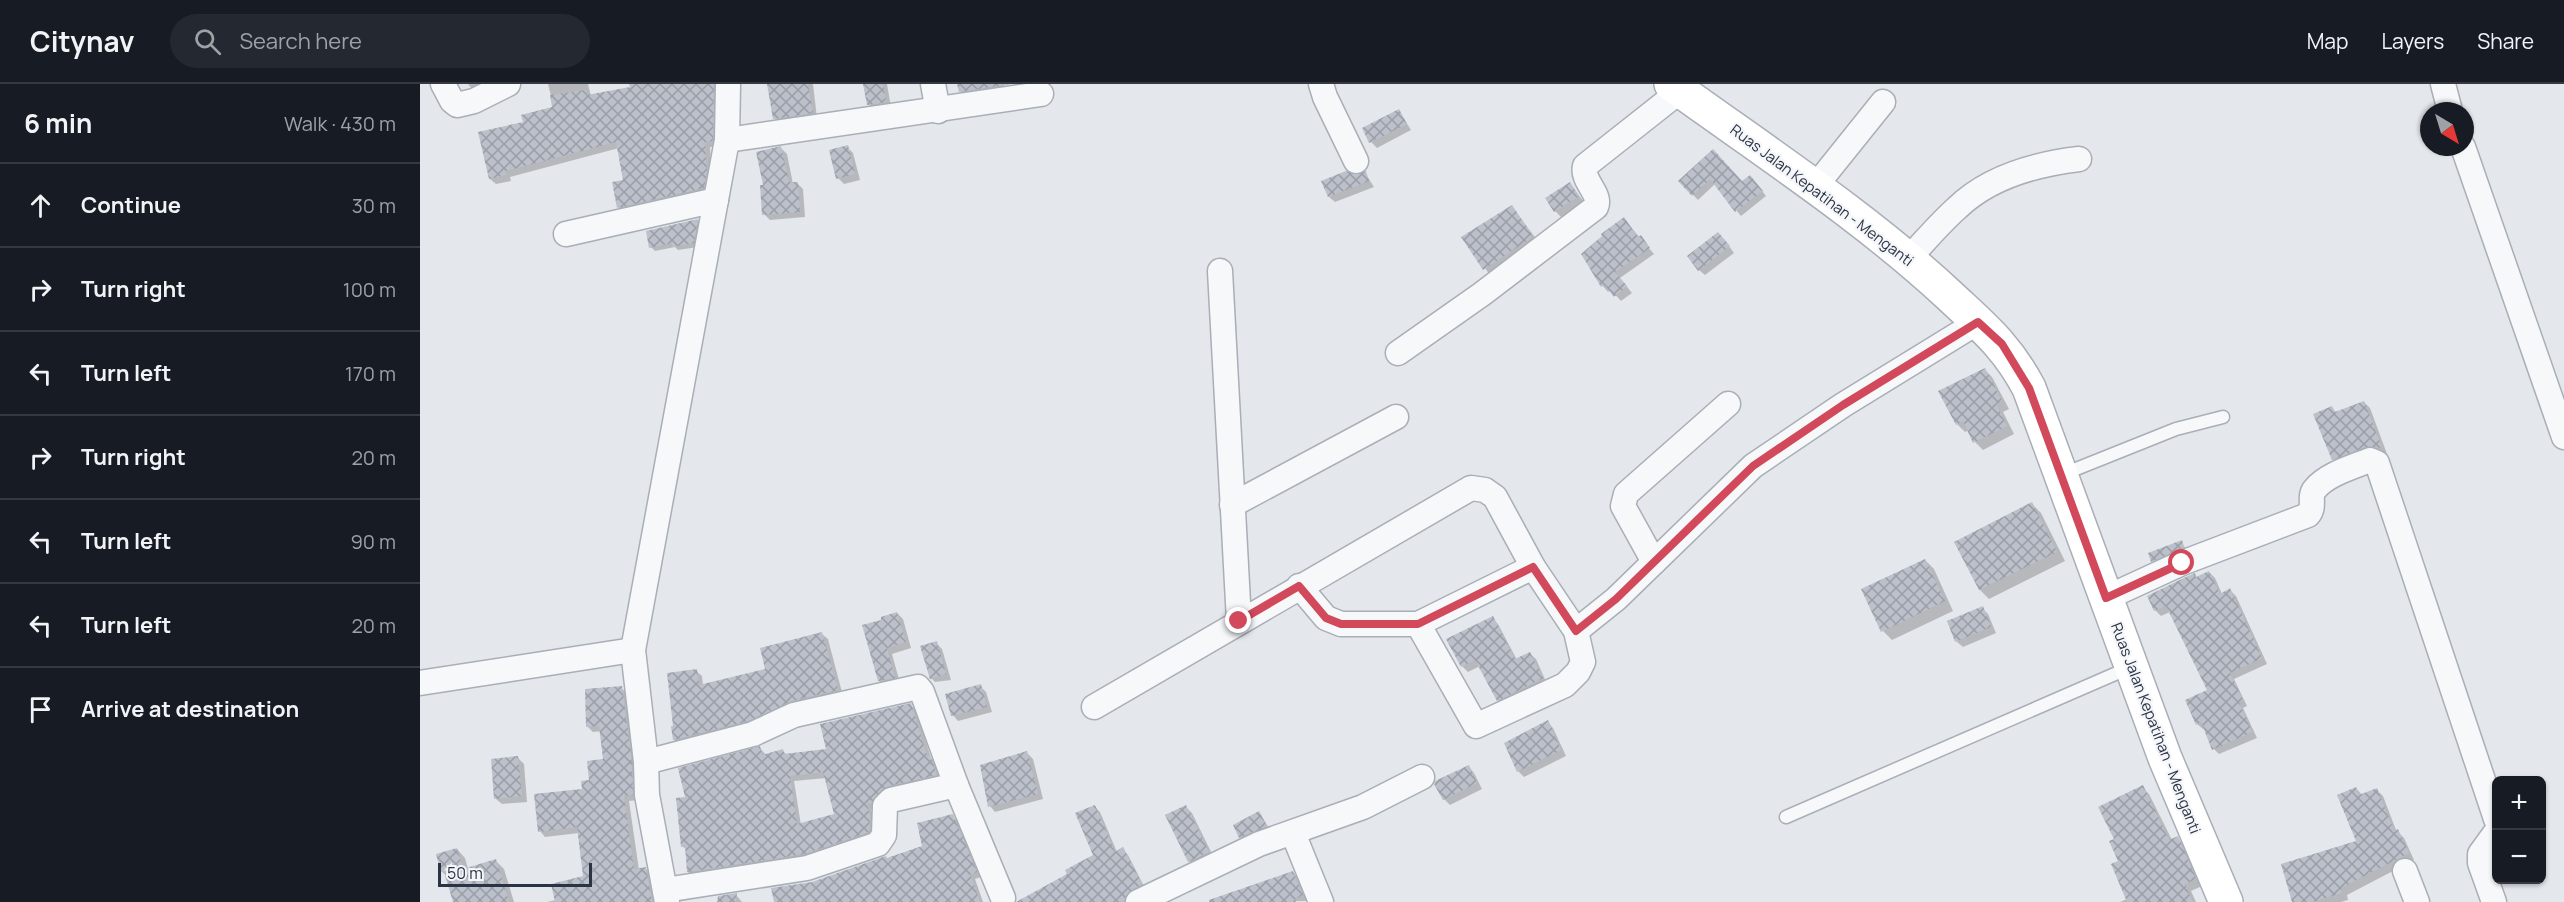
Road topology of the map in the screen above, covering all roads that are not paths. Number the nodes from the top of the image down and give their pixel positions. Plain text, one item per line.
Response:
1 (443, 84) edge
2 (508, 84) edge
3 (728, 84) edge
4 (933, 84) edge
5 (1322, 84) edge
6 (2442, 84) edge
7 (1676, 88) edge
8 (1041, 94) dead end
9 (1883, 102) dead end
10 (2447, 102) edge
11 (938, 111) junction
12 (727, 140) junction
13 (2466, 156) edge
14 (2079, 159) dead end
15 (1356, 162) dead end
16 (1814, 188) junction
17 (716, 200) junction
18 (566, 234) dead end
19 (1909, 258) junction
20 (1220, 271) dead end
21 (1978, 322) junction
22 (1398, 353) dead end
23 (1728, 404) dead end
24 (1396, 417) dead end
25 (2223, 417) dead end
26 (2564, 437) edge
27 (2061, 476) junction
28 (1232, 505) junction
29 (1654, 562) junction
30 (1533, 567) junction
31 (1299, 586) junction
32 (2106, 598) junction
33 (1239, 621) junction
34 (1418, 624) junction
35 (1576, 631) junction
36 (633, 650) junction
37 (2131, 667) junction
38 (420, 683) edge
39 (1094, 707) dead end
40 (646, 762) junction
41 (1422, 777) dead end
42 (956, 785) junction
43 (2492, 807) edge
44 (1786, 817) dead end
45 (1293, 832) junction
46 (2492, 838) edge
47 (2405, 871) dead end
48 (666, 896) edge
49 (1003, 898) dead end
50 (1138, 902) edge
51 (1321, 902) edge
52 (2226, 902) edge
53 (2417, 902) edge
54 (2494, 902) edge

1 - 2 street
3 - 12 street
4 - 11 street
5 - 15 street
6 - 10 street
7 - 16 main road, Ruas Jalan Kepatihan - Menganti
7 - 22 street
8 - 11 street
9 - 16 street
11 - 12 street
12 - 17 street
13 - 26 street
14 - 19 street
16 - 19 main road, Ruas Jalan Kepatihan - Menganti
17 - 18 street
17 - 36 street
19 - 21 main road, Ruas Jalan Kepatihan - Menganti
20 - 28 street
21 - 27 main road, Ruas Jalan Kepatihan - Menganti
21 - 29 street
23 - 29 street
24 - 28 street
25 - 27 lane
27 - 32 main road, Ruas Jalan Kepatihan - Menganti
28 - 33 street
29 - 35 street
30 - 31 street
30 - 34 street
30 - 35 street
31 - 33 street
31 - 34 street
32 - 37 main road, Ruas Jalan Kepatihan - Menganti
32 - 43 street
33 - 39 street
34 - 35 street
36 - 38 street
36 - 40 street
37 - 44 lane
37 - 52 main road, Ruas Jalan Kepatihan - Menganti
40 - 42 street
40 - 48 street
41 - 45 street
42 - 48 street
42 - 49 street
45 - 50 street
45 - 51 street
46 - 54 street
47 - 53 street

